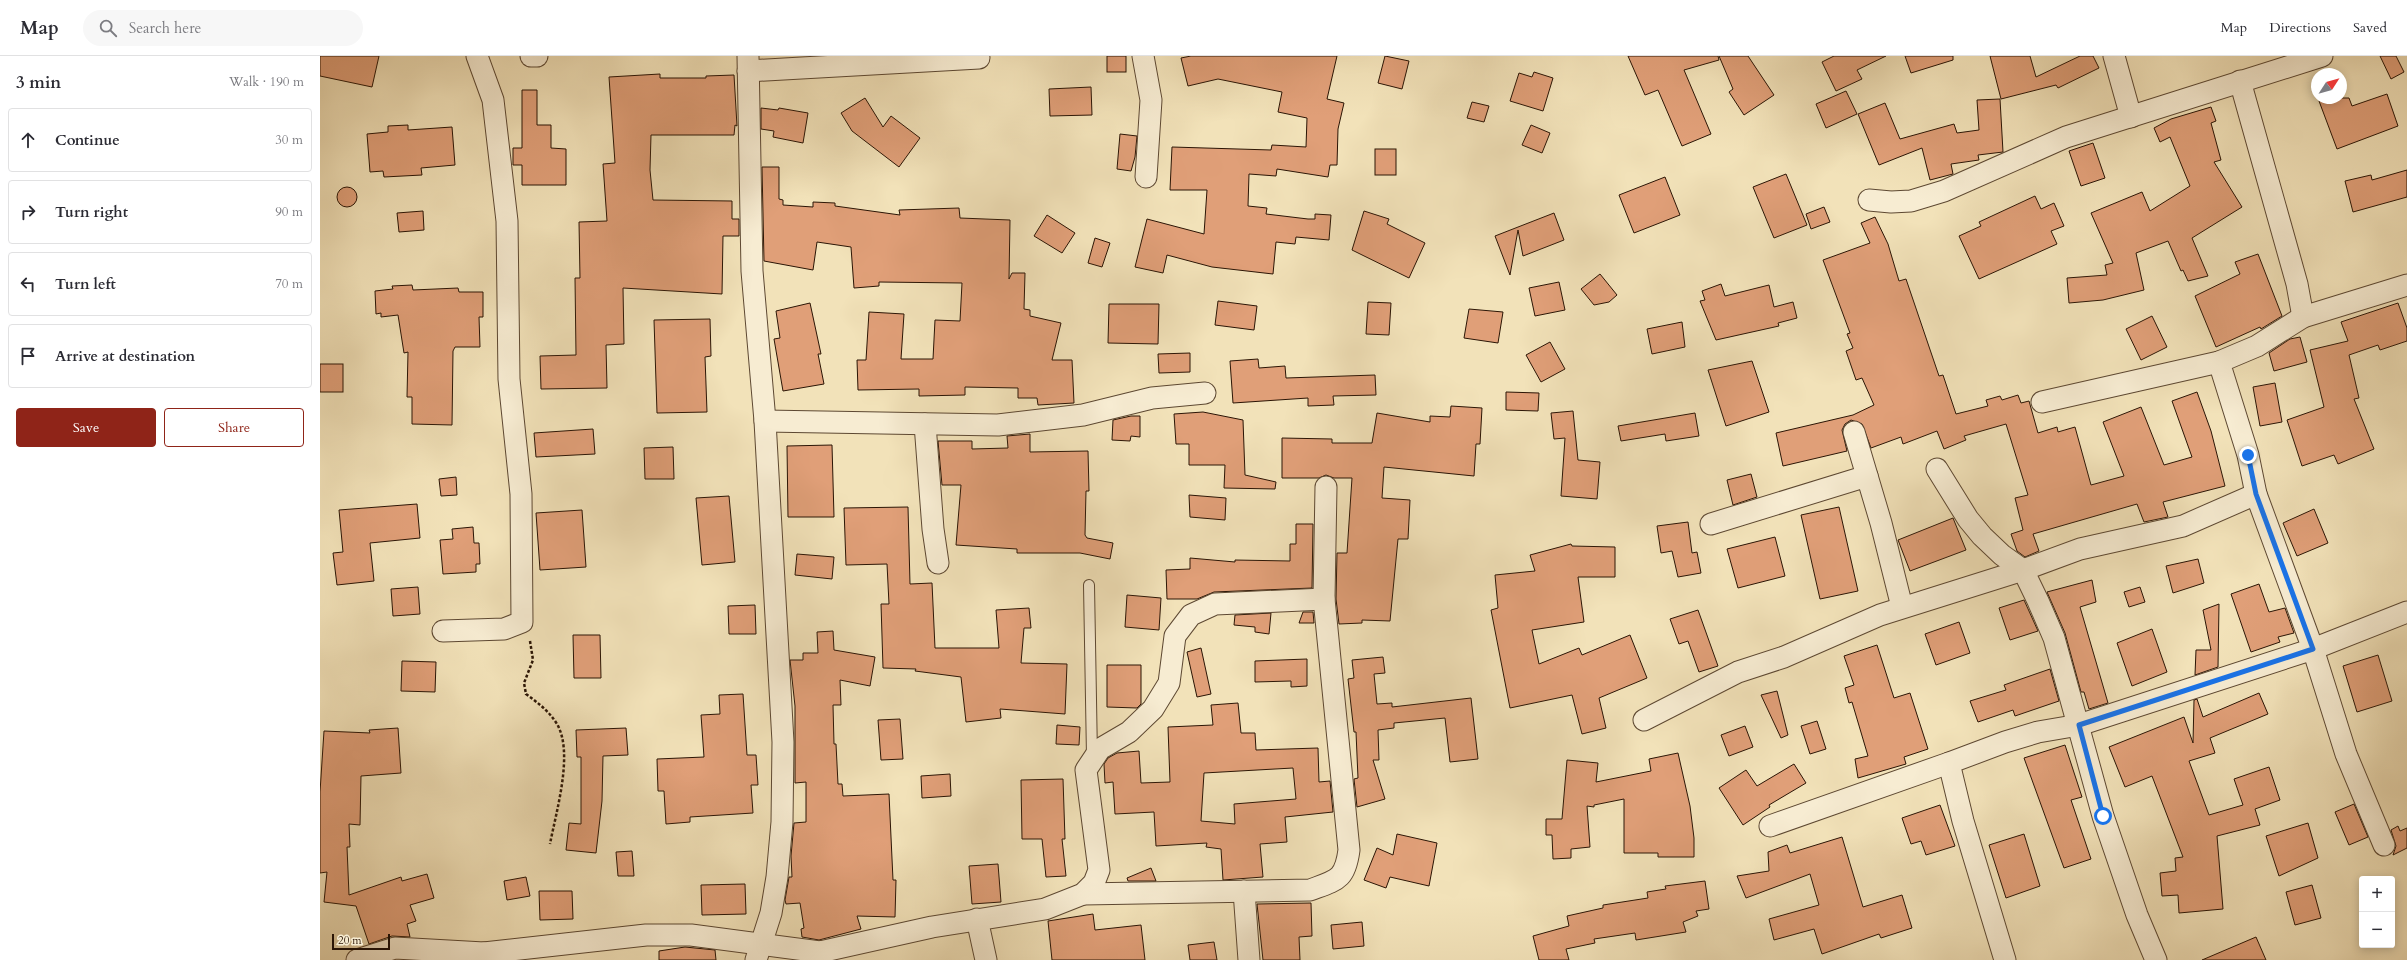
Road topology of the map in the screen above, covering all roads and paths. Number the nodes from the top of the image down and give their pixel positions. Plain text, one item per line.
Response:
1 (477, 56) edge
2 (531, 56) edge
3 (537, 56) edge
4 (1143, 56) edge
5 (2114, 56) edge
6 (2322, 56) edge
7 (979, 58) dead end
8 (2299, 60) edge
9 (748, 64) edge
10 (2240, 81) junction
11 (2131, 116) junction
12 (1146, 177) dead end
13 (1869, 200) dead end
14 (2407, 285) edge
15 (2303, 317) junction
16 (2219, 362) junction
17 (1205, 393) dead end
18 (2042, 402) dead end
19 (765, 421) junction
20 (925, 424) junction
21 (1854, 432) dead end
22 (1937, 469) dead end
23 (1867, 476) junction
24 (1326, 486) dead end
25 (2256, 494) junction
26 (1711, 524) dead end
27 (938, 563) dead end
28 (2023, 570) junction
29 (1089, 585) dead end
30 (1324, 599) junction
31 (1902, 607) junction
32 (2407, 612) edge
33 (522, 622) junction
34 (443, 631) dead end
35 (2313, 649) junction
36 (1644, 720) dead end
37 (2079, 725) junction
38 (1092, 759) junction
39 (1949, 763) junction
40 (1770, 826) dead end
41 (550, 844) dead end
42 (2384, 845) dead end
43 (1244, 891) junction
44 (1083, 894) junction
45 (977, 919) junction
46 (758, 951) edge
47 (485, 957) edge
48 (357, 960) edge
49 (986, 960) edge
50 (1249, 960) edge
51 (2005, 960) edge
52 (2156, 960) edge

1 - 33 street
2 - 3 street
4 - 12 street
5 - 11 street
6 - 8 street
7 - 9 street
8 - 10 street
9 - 19 street
10 - 11 street
10 - 15 street
11 - 13 street
14 - 15 street
15 - 16 street
16 - 18 street
16 - 25 street
17 - 20 street
19 - 20 street
19 - 46 street
20 - 27 street
21 - 23 street
22 - 28 street
23 - 26 street
23 - 31 street
24 - 30 street
25 - 28 street
25 - 35 street
28 - 31 street
28 - 37 street
29 - 38 lane
30 - 38 street
30 - 43 street
31 - 36 street
32 - 35 street
33 - 34 street
33 - 41 path
35 - 37 street
35 - 42 street
37 - 39 street
37 - 52 street
38 - 44 street
39 - 40 street
39 - 51 street
43 - 44 street
43 - 50 street
44 - 45 street
45 - 46 street
45 - 49 street
46 - 47 street
47 - 48 street

